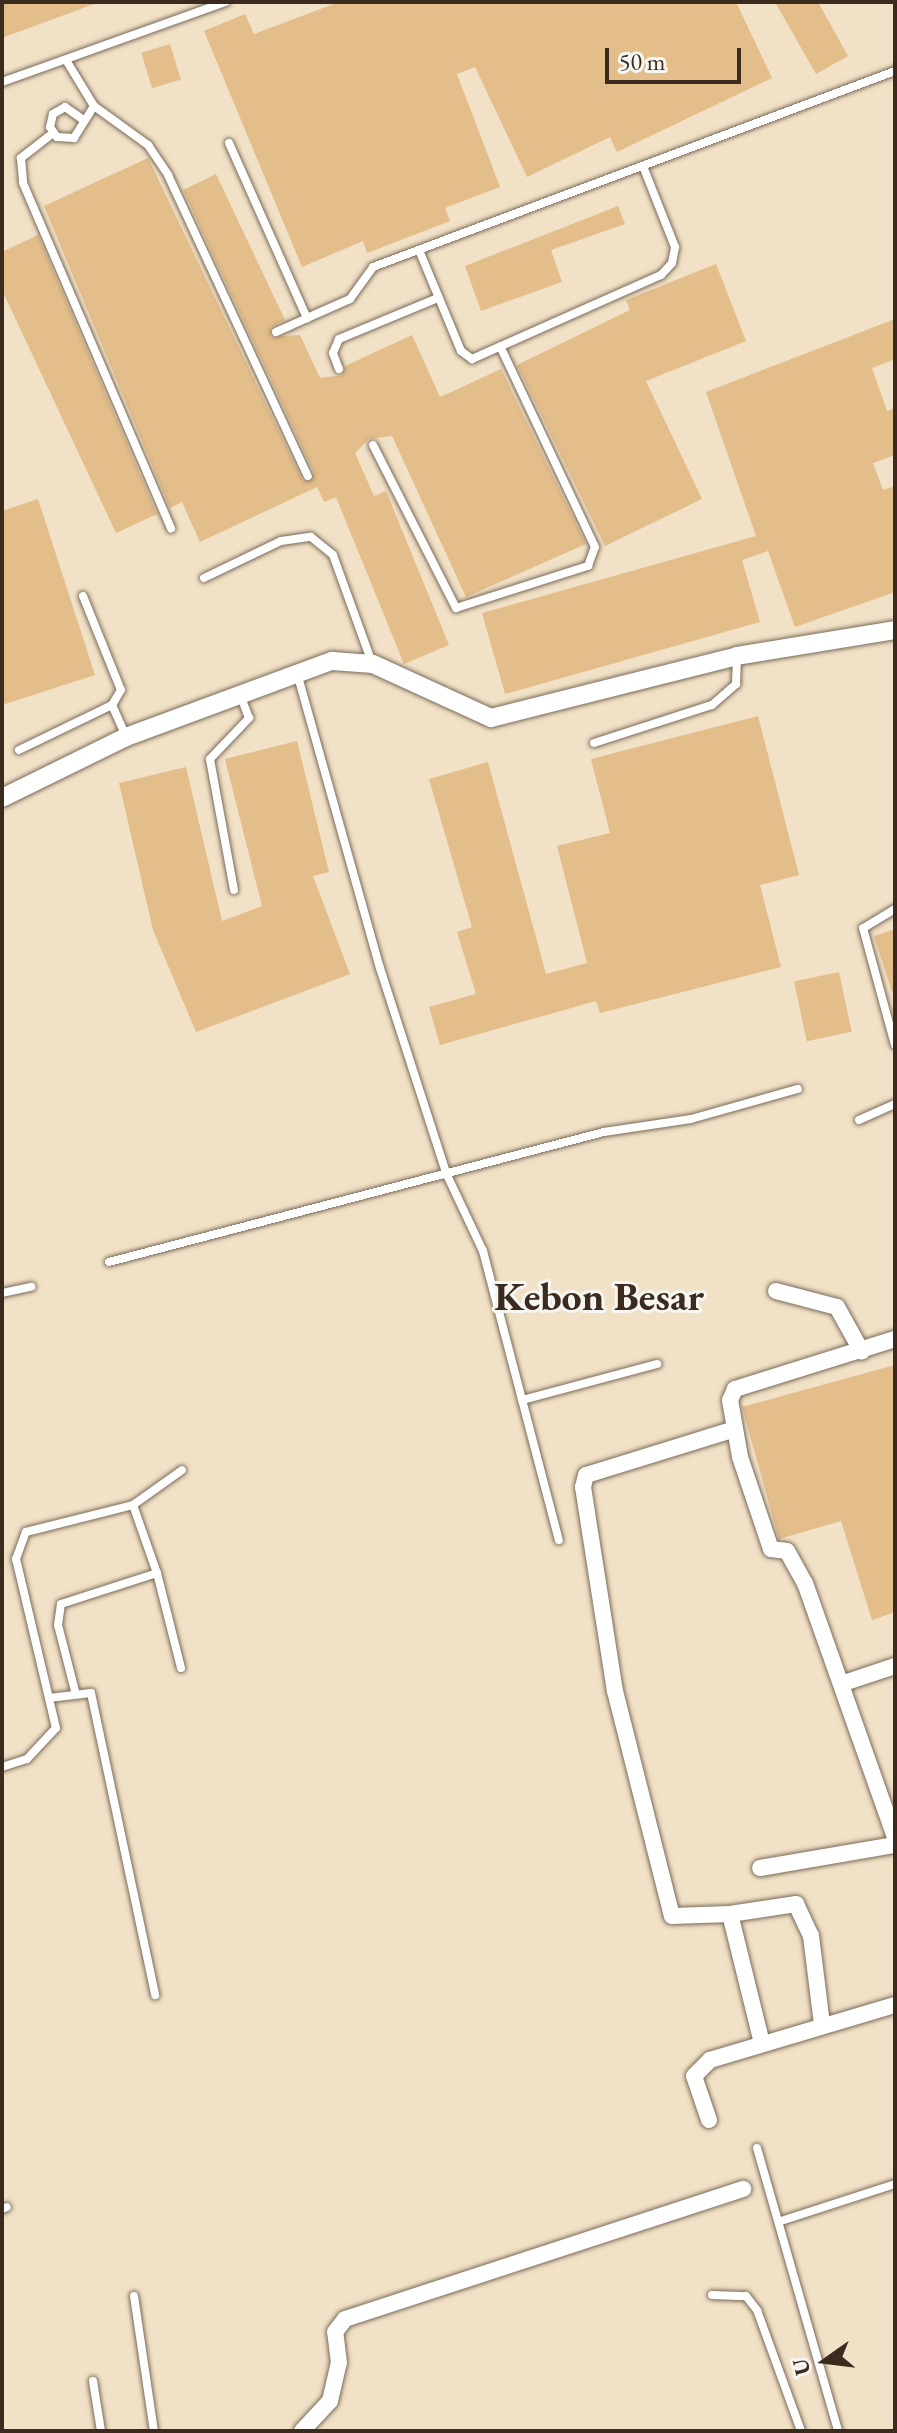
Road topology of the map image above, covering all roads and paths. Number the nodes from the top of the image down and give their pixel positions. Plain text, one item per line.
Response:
1 (226, 2) edge
2 (66, 60) junction
3 (895, 71) edge
4 (2, 82) edge
5 (94, 106) junction
6 (81, 118) junction
7 (53, 133) junction
8 (229, 143) dead end
9 (643, 166) junction
10 (419, 250) junction
11 (438, 298) junction
12 (307, 318) junction
13 (276, 332) dead end
14 (500, 346) junction
15 (339, 369) dead end
16 (373, 445) dead end
17 (308, 476) dead end
18 (171, 529) dead end
19 (204, 578) dead end
20 (83, 596) dead end
21 (895, 630) edge
22 (737, 656) junction
23 (373, 664) junction
24 (296, 670) junction
25 (238, 690) junction
26 (112, 705) junction
27 (126, 737) junction
28 (594, 743) dead end
29 (19, 750) dead end
30 (2, 798) edge
31 (234, 890) dead end
32 (895, 909) edge
33 (895, 1045) edge
34 (798, 1089) dead end
35 (895, 1104) edge
36 (859, 1120) dead end
37 (447, 1175) junction
38 (109, 1262) dead end
39 (31, 1287) dead end
40 (776, 1291) dead end
41 (2, 1293) edge
42 (895, 1339) edge
43 (862, 1352) junction
44 (657, 1364) dead end
45 (522, 1400) junction
46 (735, 1429) junction
47 (182, 1470) dead end
48 (133, 1505) junction
49 (559, 1540) dead end
50 (157, 1573) junction
51 (895, 1666) edge
52 (181, 1668) dead end
53 (844, 1683) junction
54 (75, 1691) junction
55 (49, 1698) junction
56 (2, 1767) edge
57 (895, 1837) edge
58 (895, 1845) edge
59 (760, 1868) dead end
60 (730, 1914) junction
61 (155, 1995) dead end
62 (895, 2005) edge
63 (822, 2024) junction
64 (762, 2043) junction
65 (709, 2120) dead end
66 (757, 2148) dead end
67 (895, 2184) edge
68 (743, 2189) dead end
69 (781, 2221) junction
70 (712, 2295) dead end
71 (134, 2296) dead end
72 (93, 2381) dead end
73 (101, 2431) edge
74 (154, 2431) edge
75 (302, 2431) edge
76 (801, 2431) edge
77 (838, 2431) edge

1 - 2 lane
2 - 4 lane
2 - 5 lane
3 - 9 lane
5 - 6 lane
5 - 17 lane
6 - 7 lane
6 - 7 lane
7 - 18 lane
8 - 12 lane
9 - 10 lane
9 - 14 lane
10 - 11 lane
10 - 12 lane
11 - 14 lane
11 - 15 lane
12 - 13 lane
14 - 16 lane
19 - 23 lane
20 - 26 lane
21 - 22 street
22 - 23 street
22 - 28 lane
23 - 24 street
24 - 25 street
24 - 37 lane
25 - 27 street
25 - 31 lane
26 - 27 lane
26 - 29 lane
27 - 30 street
32 - 33 lane
34 - 37 lane
35 - 36 lane
37 - 38 lane
37 - 45 lane
39 - 41 lane
40 - 43 street
42 - 43 street
43 - 46 street
44 - 45 lane
45 - 49 lane
46 - 53 street
46 - 60 street
47 - 48 lane
48 - 50 lane
48 - 55 lane
50 - 52 lane
50 - 54 lane
51 - 53 street
53 - 57 street
54 - 55 lane
54 - 61 lane
55 - 56 lane
58 - 59 street
60 - 63 street
60 - 64 street
62 - 63 street
63 - 64 street
64 - 65 street
66 - 69 lane
67 - 69 lane
68 - 75 street
69 - 77 lane
70 - 76 lane
71 - 74 lane
72 - 73 lane

